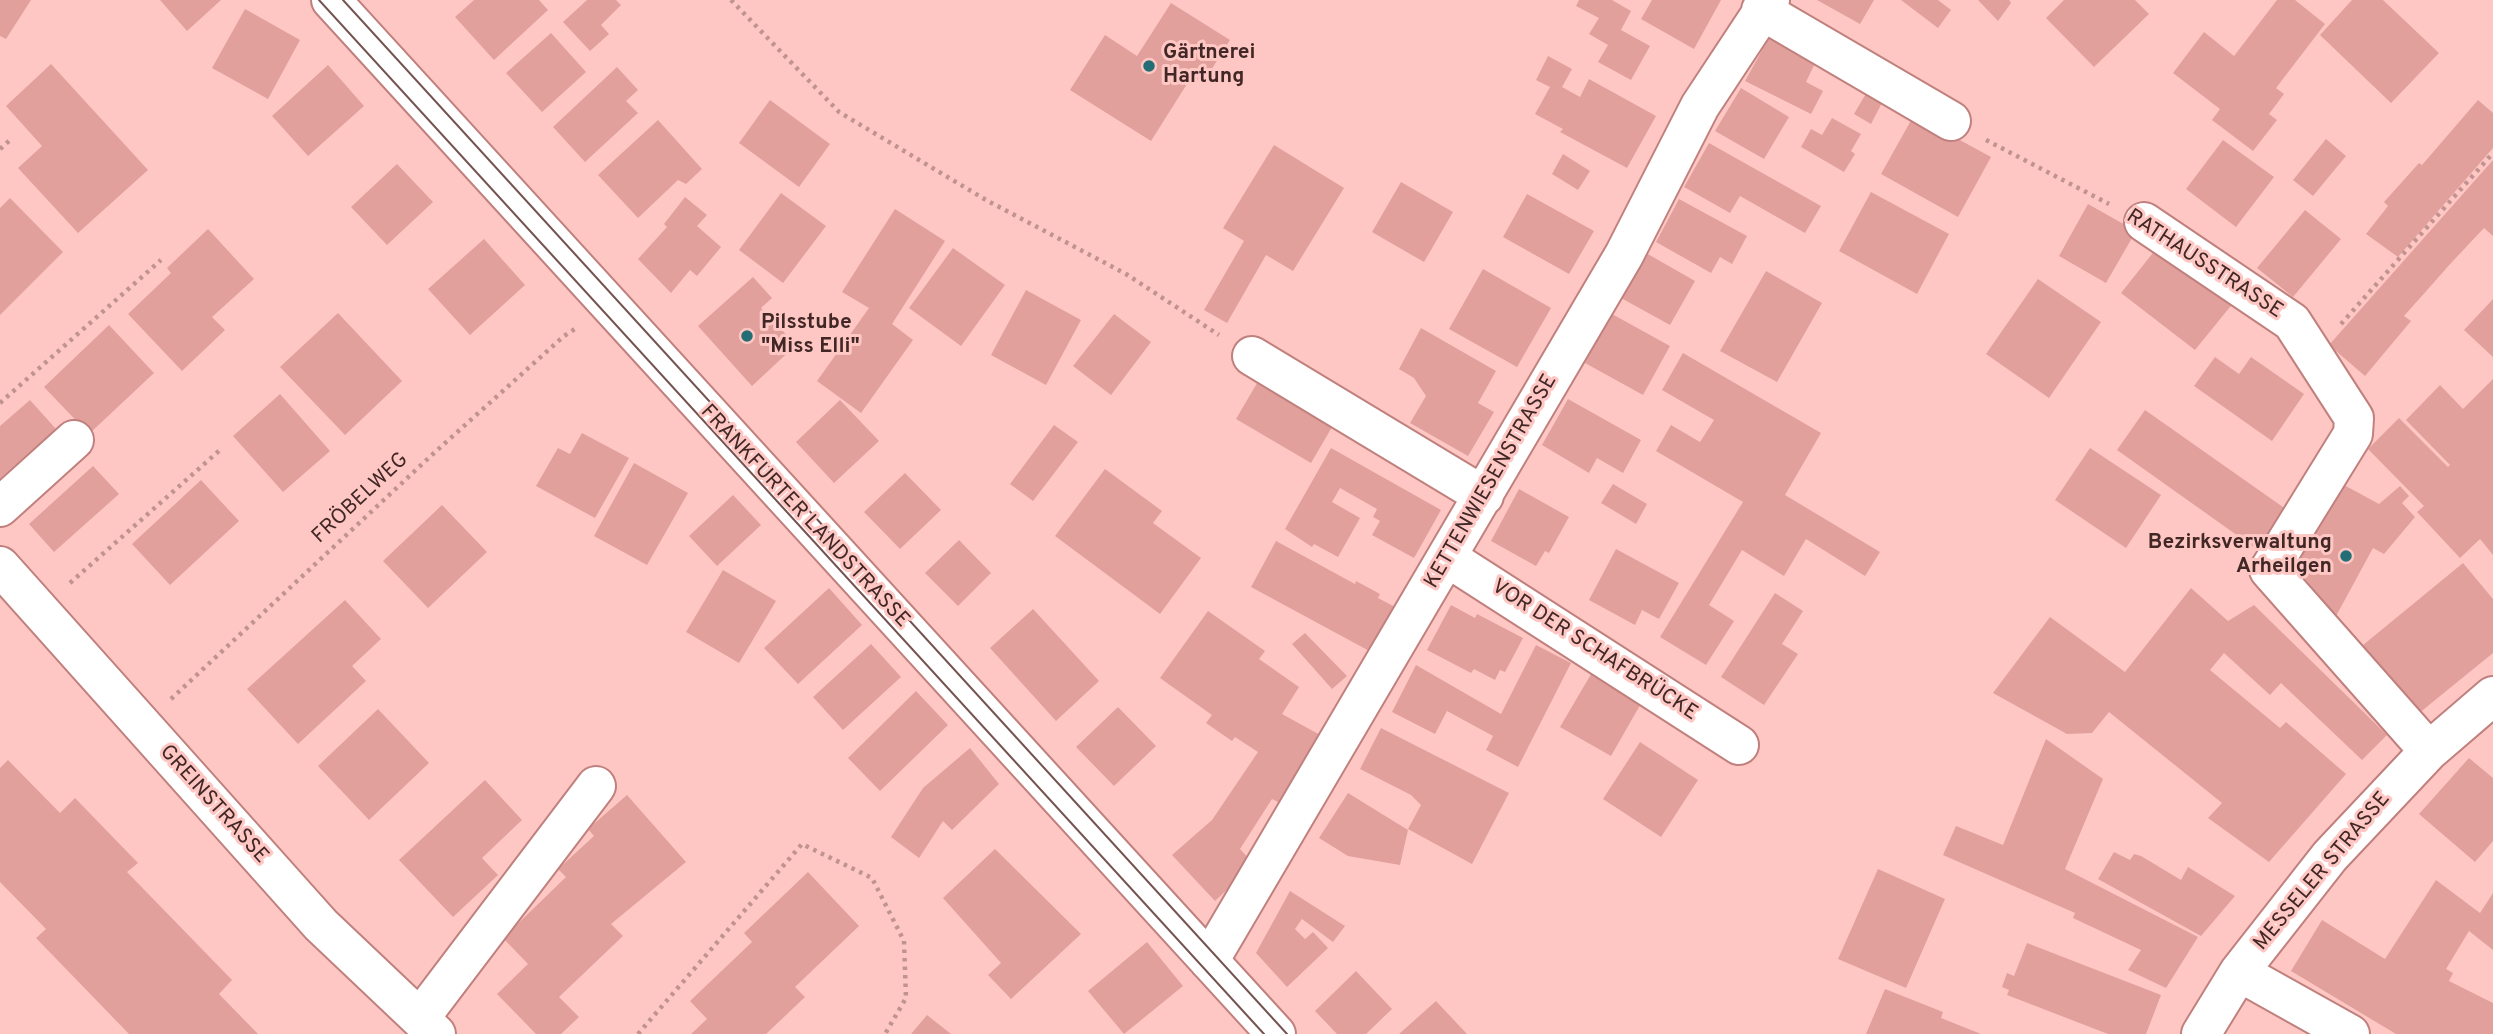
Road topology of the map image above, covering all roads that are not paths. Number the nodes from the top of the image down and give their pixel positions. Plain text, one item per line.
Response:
1 (331, 0) edge
2 (1765, 5) edge
3 (1951, 121) road end
4 (2144, 222) road end
5 (1252, 356) road end
6 (74, 440) dead end
7 (1484, 496) junction
8 (0, 507) edge
9 (1448, 558) junction
10 (0, 566) edge
11 (2493, 696) edge
12 (1740, 745) dead end
13 (2429, 751) junction
14 (596, 786) dead end
15 (1209, 961) junction
16 (2239, 972) junction
17 (428, 1026) edge
18 (1276, 1034) edge
19 (2201, 1034) edge
20 (2350, 1034) edge

1 - 15 street, FRANKFURTER LANDSTRASSE
2 - 3 street
2 - 7 street, KETTENWIESENSTRASSE
4 - 13 street, RATHAUSSTRASSE
5 - 7 street
6 - 8 street
7 - 9 street, KETTENWIESENSTRASSE
9 - 12 street, VOR DER SCHAFBRÜCKE
9 - 15 street, KETTENWIESENSTRASSE
10 - 17 street, GREINSTRASSE
11 - 13 street, MESSELER STRASSE
13 - 16 street, MESSELER STRASSE
14 - 17 street
15 - 18 street, FRANKFURTER LANDSTRASSE
16 - 19 street, MESSELER STRASSE
16 - 20 street

